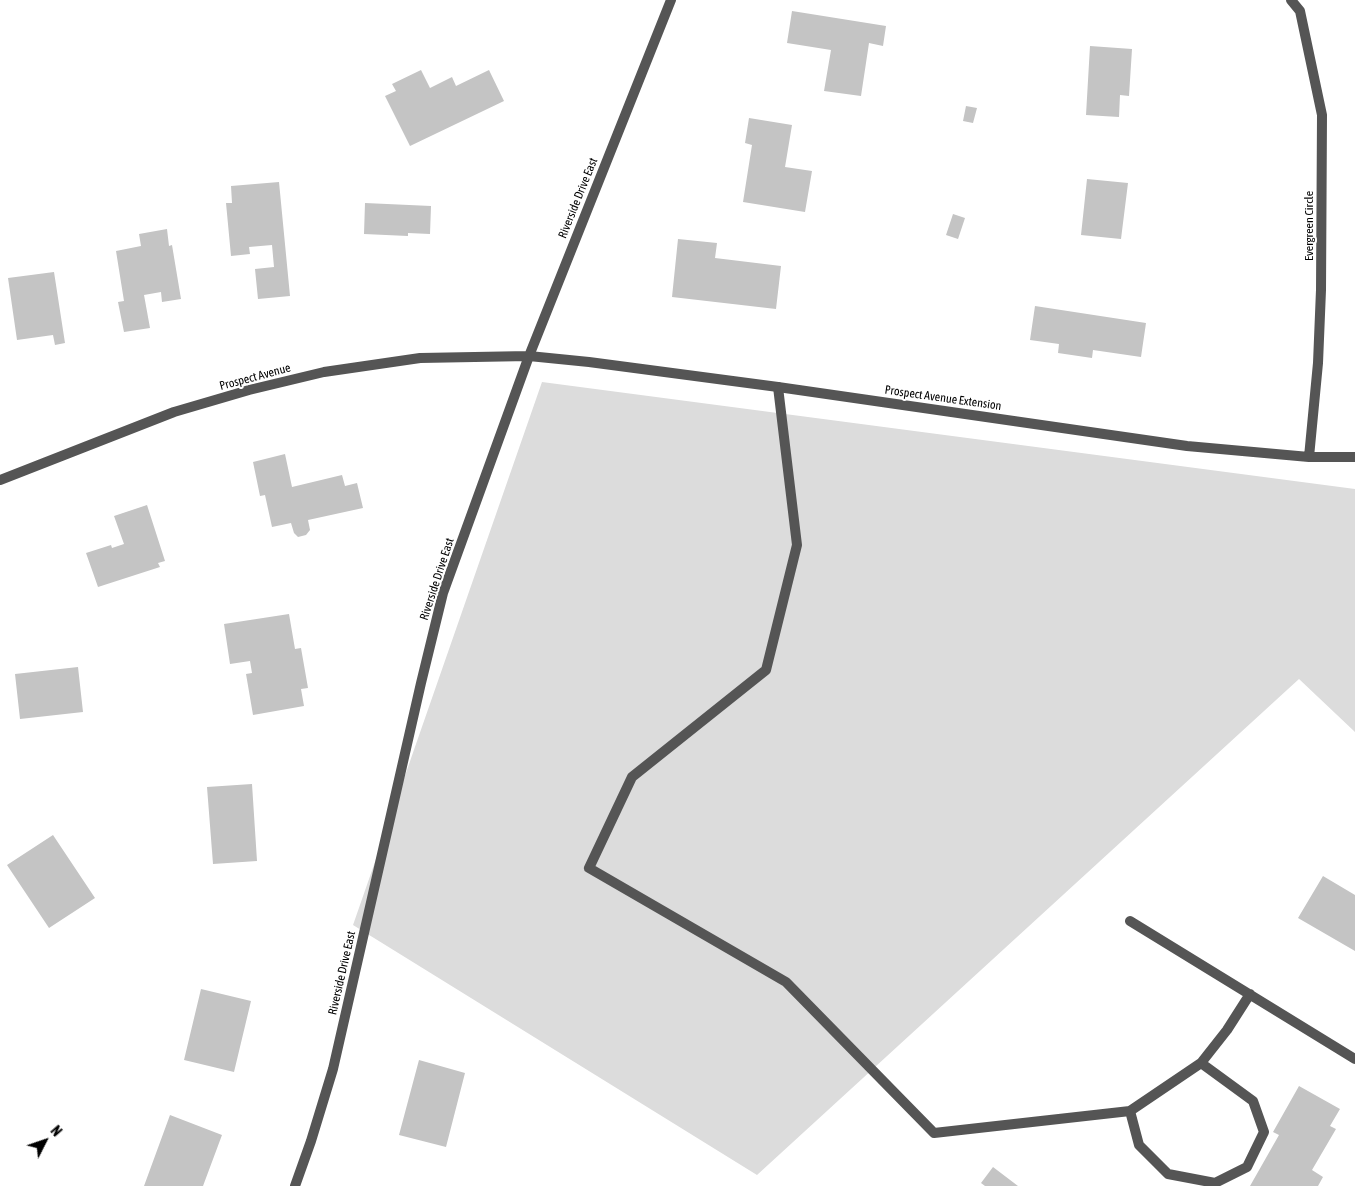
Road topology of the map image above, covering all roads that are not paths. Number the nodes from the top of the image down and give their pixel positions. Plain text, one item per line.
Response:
1 (671, 0) edge
2 (1291, 0) edge
3 (529, 356) junction
4 (778, 387) junction
5 (1309, 457) junction
6 (1355, 457) edge
7 (0, 480) edge
8 (1130, 921) dead end
9 (1250, 994) junction
10 (1355, 1059) edge
11 (1201, 1063) junction
12 (1130, 1111) junction
13 (294, 1186) edge

1 - 3 street, Riverside Drive East
2 - 5 street, Evergreen Circle
3 - 4 street, Prospect Avenue Extension
3 - 7 street, Prospect Avenue
3 - 13 street, Riverside Drive East
4 - 5 street, Prospect Avenue Extension
4 - 12 street
5 - 6 street, Prospect Avenue Extension
8 - 9 street
9 - 10 street
9 - 11 street
11 - 12 street
11 - 12 street

